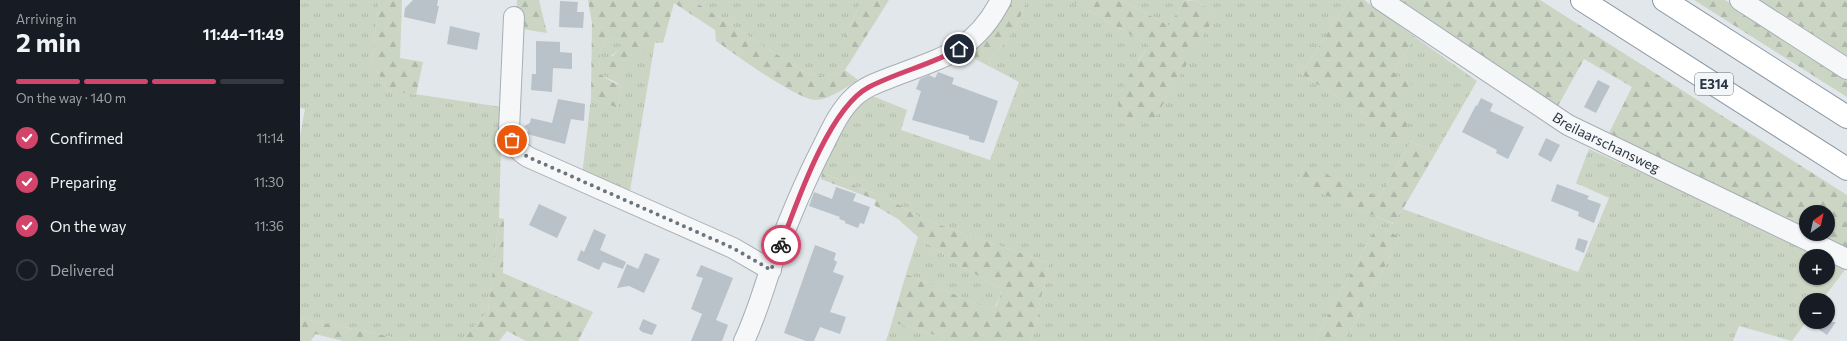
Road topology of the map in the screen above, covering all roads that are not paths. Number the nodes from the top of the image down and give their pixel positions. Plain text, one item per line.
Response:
1 (1000, 0) edge
2 (1381, 0) edge
3 (1582, 0) edge
4 (1664, 0) edge
5 (1740, 0) edge
6 (514, 17) dead end
7 (1847, 69) edge
8 (1847, 117) edge
9 (1847, 169) edge
10 (1847, 258) edge
11 (771, 270) junction
12 (744, 341) edge

1 - 11 street
2 - 10 street, Breilaarschansweg
3 - 9 highway, E314
4 - 8 highway
5 - 7 street
6 - 11 street
11 - 12 street

